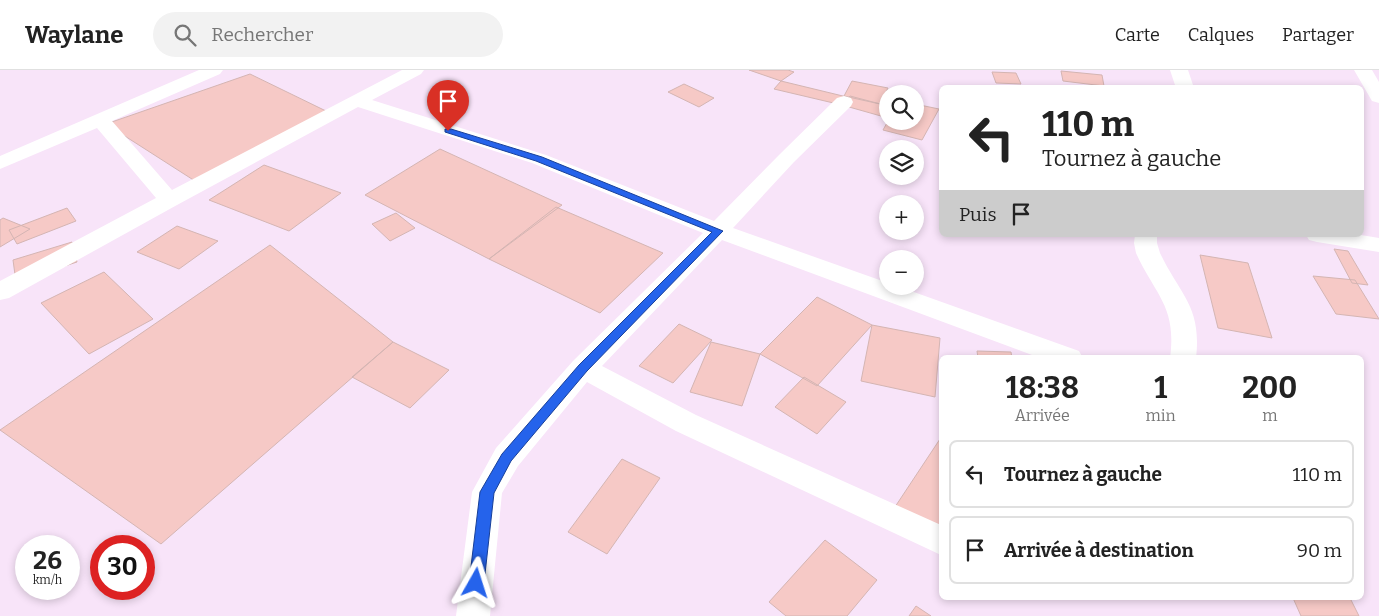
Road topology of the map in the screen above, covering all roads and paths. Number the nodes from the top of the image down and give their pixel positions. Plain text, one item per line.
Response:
1 (214, 70) edge
2 (415, 70) edge
3 (1180, 70) edge
4 (1363, 70) edge
5 (1183, 85) edge
6 (1379, 97) edge
7 (357, 101) junction
8 (844, 102) dead end
9 (101, 120) junction
10 (0, 163) edge
11 (169, 200) junction
12 (718, 231) junction
13 (1145, 237) edge
14 (1329, 237) edge
15 (1379, 245) edge
16 (0, 292) edge
17 (1062, 355) edge
18 (1183, 355) edge
19 (583, 368) junction
20 (939, 539) edge
21 (473, 616) edge

1 - 9 street
2 - 7 street
3 - 5 street
4 - 6 street
7 - 11 street
7 - 12 street
8 - 12 street
9 - 10 street
9 - 11 street
11 - 16 street
12 - 17 street
12 - 19 street
13 - 18 street
14 - 15 street
19 - 20 street
19 - 21 street

